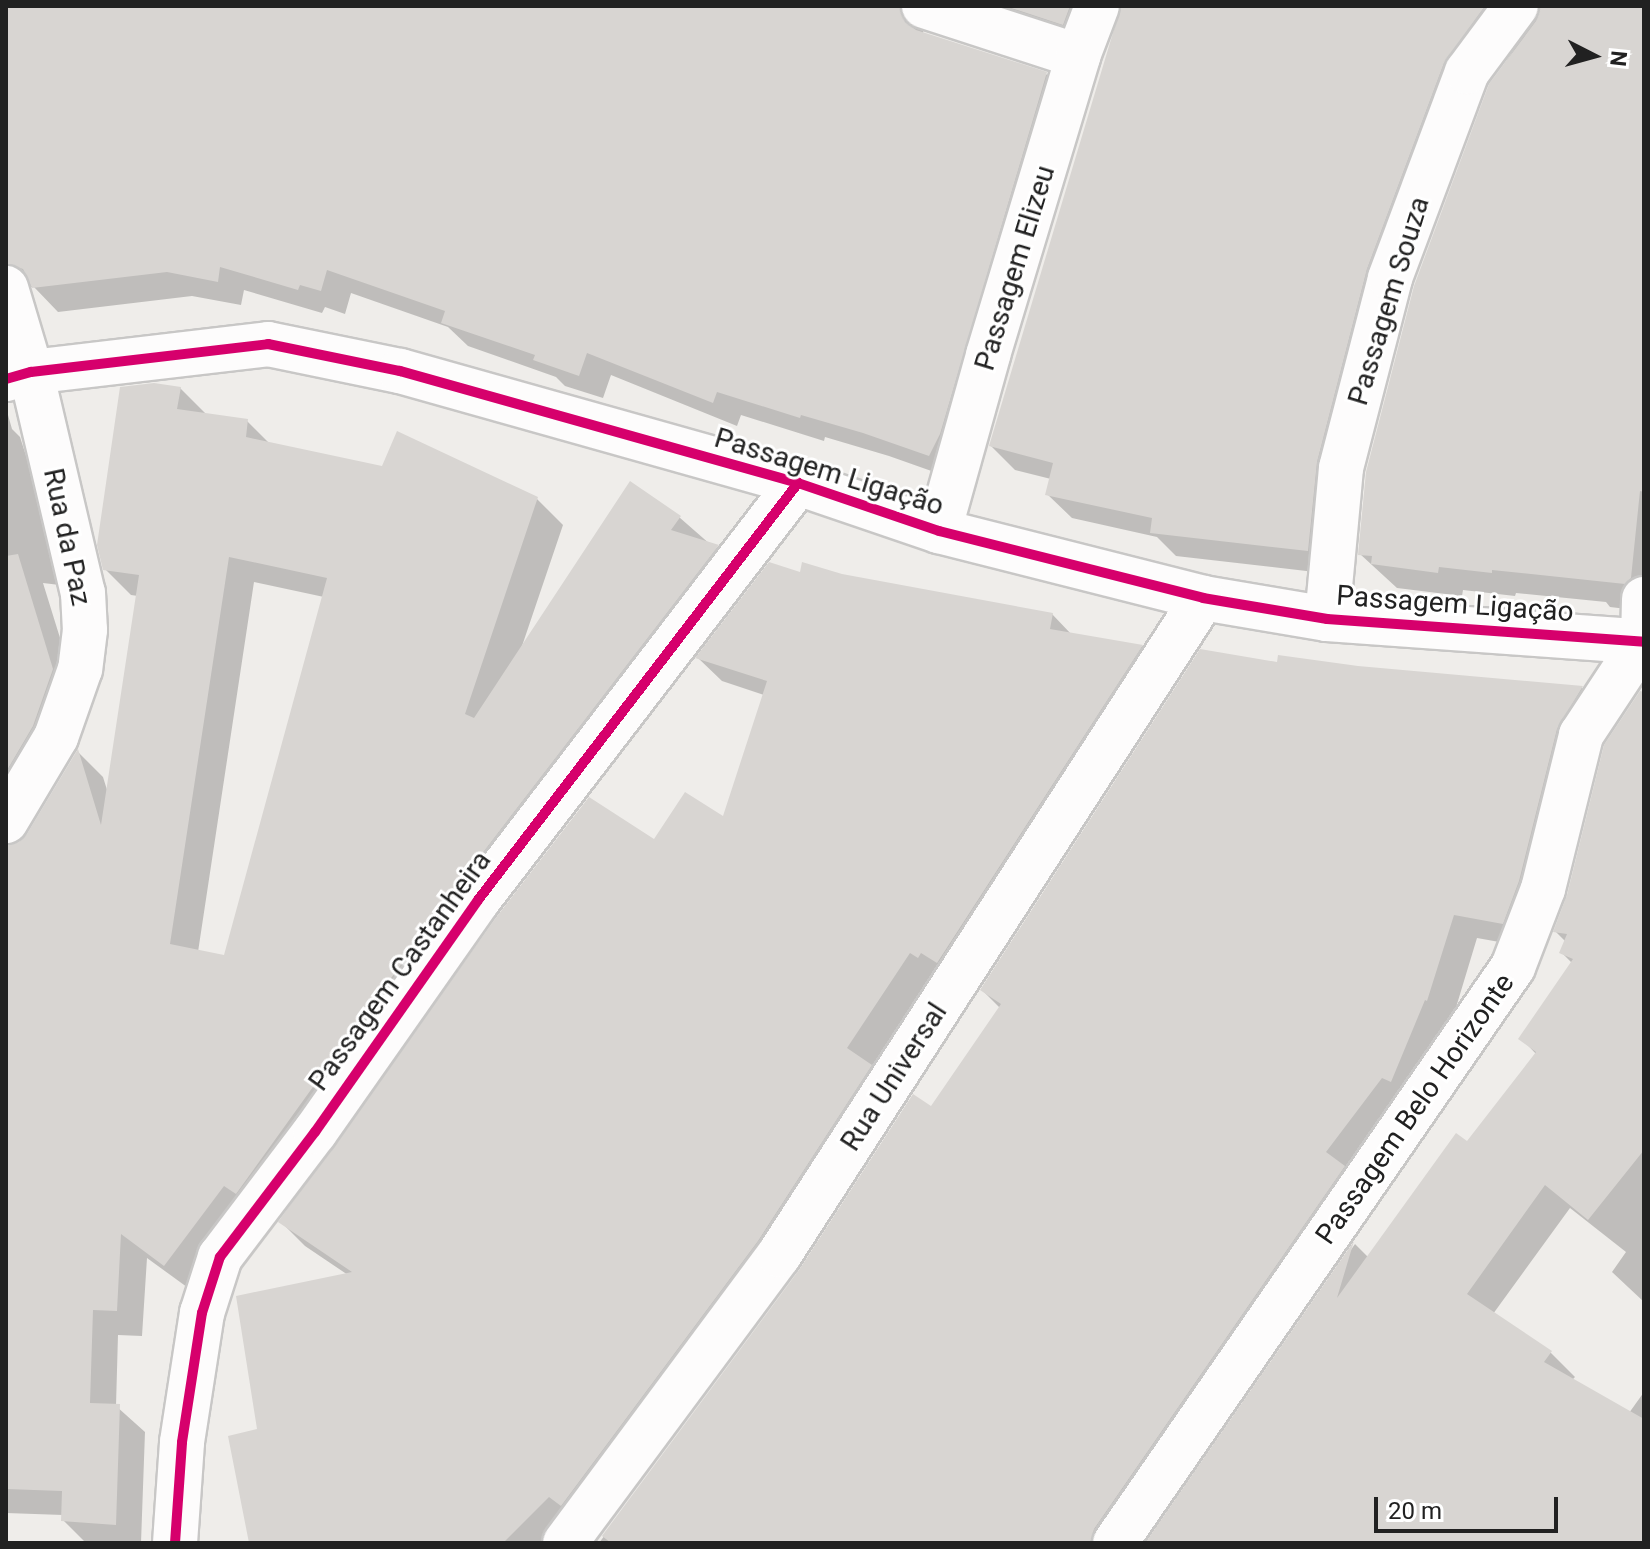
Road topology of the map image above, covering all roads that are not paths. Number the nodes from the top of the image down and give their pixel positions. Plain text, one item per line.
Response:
1 (924, 6) edge
2 (1097, 6) edge
3 (1516, 6) edge
4 (1078, 56) junction
5 (6, 288) edge
6 (18, 376) edge
7 (798, 483) junction
8 (939, 531) junction
9 (1203, 598) junction
10 (1327, 619) junction
11 (1644, 627) edge
12 (6, 821) edge
13 (175, 1543) edge
14 (565, 1543) edge
15 (1115, 1543) edge

1 - 4 street
2 - 4 street, Passagem Elizeu
3 - 10 street, Passagem Souza
4 - 8 street, Passagem Elizeu
5 - 6 street, Rua da Paz
6 - 7 street, Passagem Ligação
6 - 12 street, Rua da Paz
7 - 8 street, Passagem Ligação
7 - 13 street, Passagem Castanheira
8 - 9 street, Passagem Ligação
9 - 10 street, Passagem Ligação
9 - 14 street, Rua Universal
10 - 11 street, Passagem Ligação
11 - 15 street, Passagem Belo Horizonte

